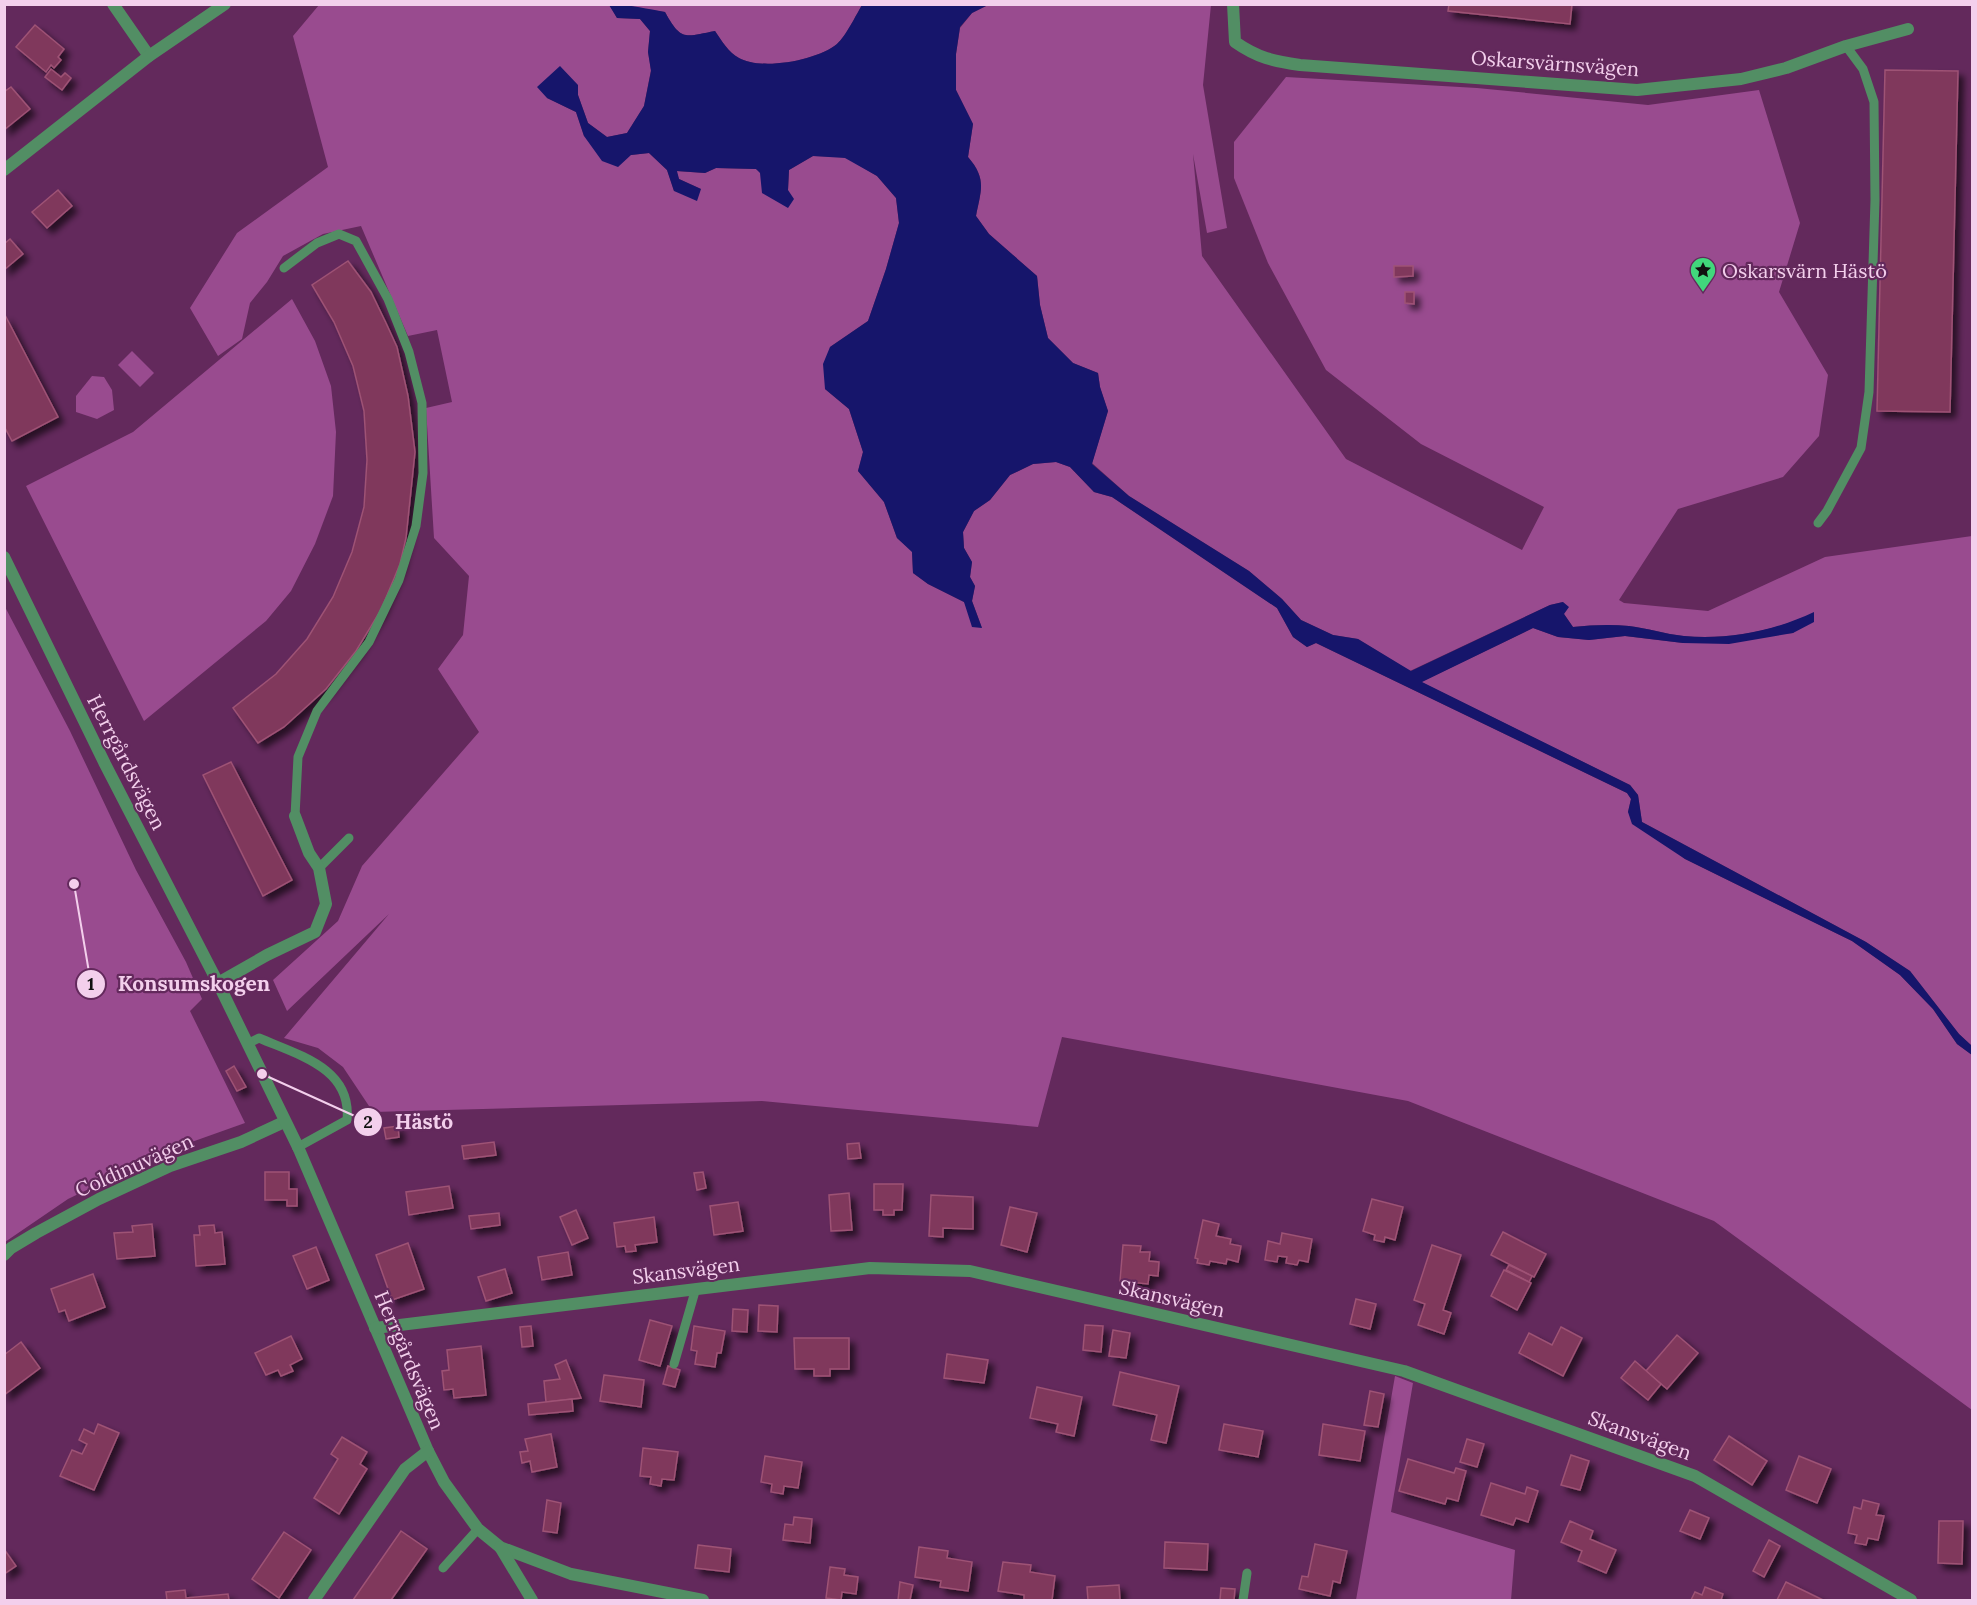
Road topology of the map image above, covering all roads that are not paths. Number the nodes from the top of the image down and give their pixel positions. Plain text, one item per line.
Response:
1 (113, 4) edge
2 (225, 4) edge
3 (1233, 4) edge
4 (1908, 28) dead end
5 (1846, 46) junction
6 (149, 56) junction
7 (4, 170) edge
8 (284, 268) dead end
9 (1818, 523) dead end
10 (4, 557) edge
11 (295, 816) joint
12 (349, 838) dead end
13 (319, 868) junction
14 (218, 983) junction
15 (247, 1044) junction
16 (285, 1122) junction
17 (298, 1147) junction
18 (4, 1255) edge
19 (696, 1288) junction
20 (375, 1328) junction
21 (674, 1365) dead end
22 (428, 1451) junction
23 (477, 1529) junction
24 (500, 1547) junction
25 (443, 1568) dead end
26 (1247, 1573) dead end
27 (315, 1600) edge
28 (532, 1600) edge
29 (703, 1600) edge
30 (1243, 1600) edge
31 (1911, 1600) edge

1 - 6 street
2 - 6 street
3 - 5 street, Oskarsvärnsvägen
4 - 5 street, Oskarsvärnsvägen
5 - 9 lane
6 - 7 street
8 - 11 lane
10 - 14 street, Herrgårdsvägen
11 - 13 street
12 - 13 lane
13 - 14 street
14 - 15 street, Herrgårdsvägen
15 - 16 street, Herrgårdsvägen
15 - 17 lane
16 - 17 street, Herrgårdsvägen
16 - 18 street, Coldinuvägen
17 - 20 street, Herrgårdsvägen
19 - 20 street, Skansvägen
19 - 21 lane
19 - 31 street, Skansvägen
20 - 22 street, Herrgårdsvägen
22 - 23 street, Herrgårdsvägen
22 - 27 street
23 - 24 street, Herrgårdsvägen
23 - 25 lane
24 - 28 street
24 - 29 street, Herrgårdsvägen
26 - 30 lane

